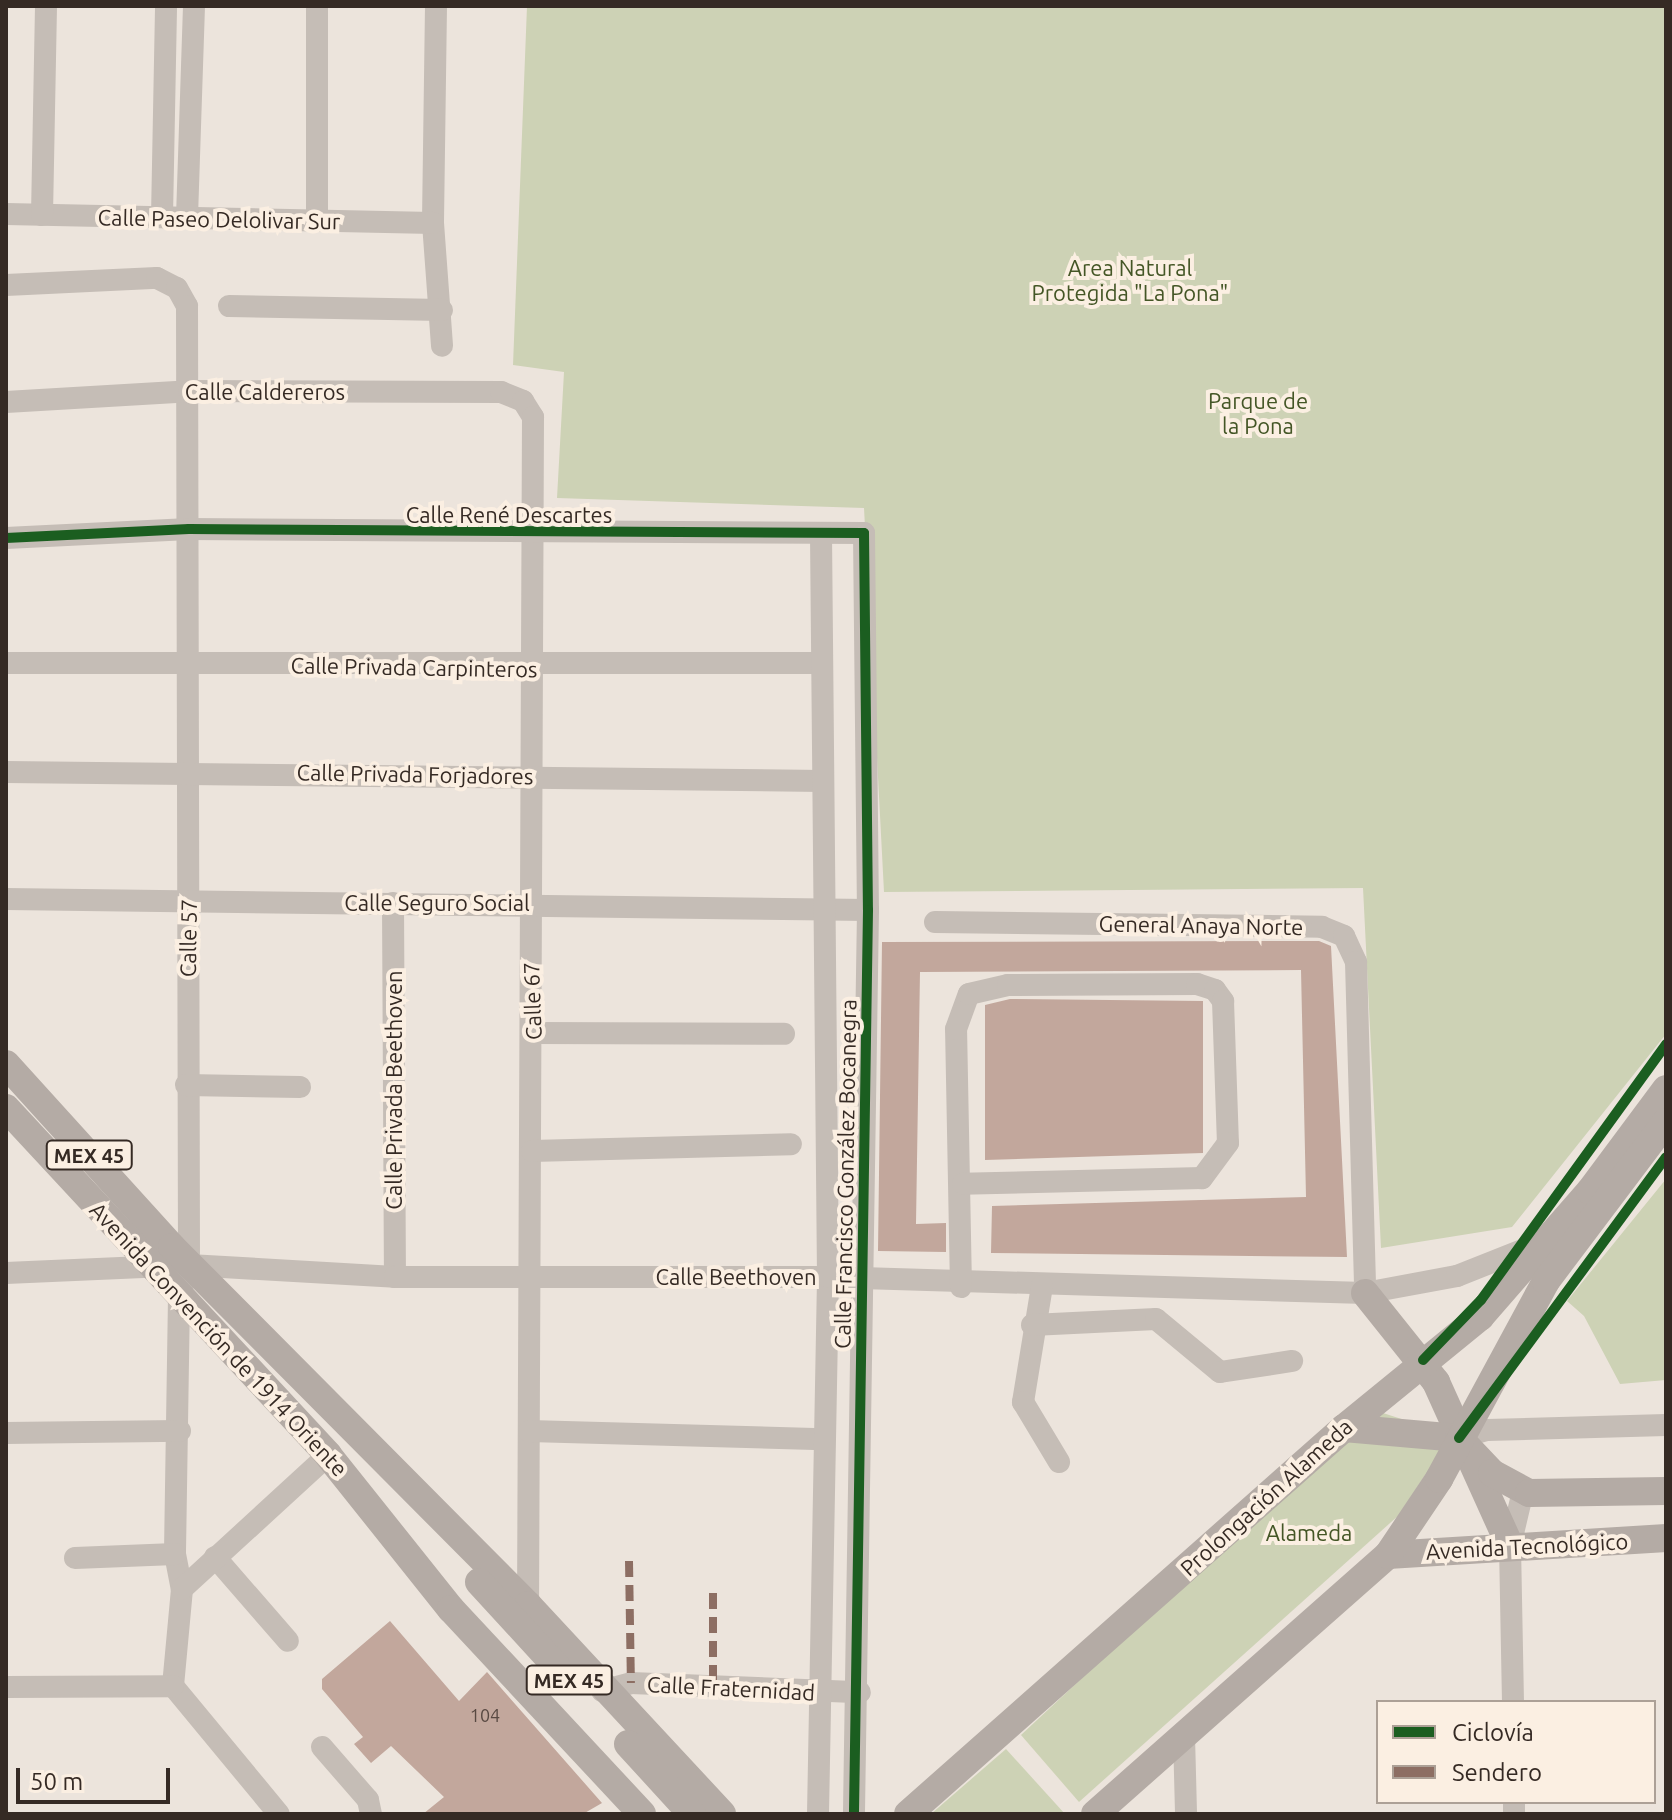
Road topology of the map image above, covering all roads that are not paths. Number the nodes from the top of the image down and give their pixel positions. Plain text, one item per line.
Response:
1 (46, 6) edge
2 (166, 6) edge
3 (194, 6) edge
4 (317, 6) edge
5 (436, 6) edge
6 (6, 214) edge
7 (42, 215) junction
8 (162, 217) junction
9 (187, 217) junction
10 (317, 221) junction
11 (433, 223) junction
12 (6, 285) edge
13 (229, 306) dead end
14 (442, 310) junction
15 (442, 346) dead end
16 (189, 391) junction
17 (523, 401) joint
18 (6, 402) edge
19 (189, 529) junction
20 (821, 533) junction
21 (864, 533) joint
22 (530, 537) junction
23 (6, 538) edge
24 (6, 663) edge
25 (822, 663) junction
26 (188, 664) junction
27 (528, 668) junction
28 (6, 772) edge
29 (189, 772) junction
30 (527, 775) junction
31 (823, 781) junction
32 (6, 899) edge
33 (188, 903) junction
34 (393, 903) junction
35 (527, 903) junction
36 (825, 910) junction
37 (868, 910) junction
38 (935, 922) dead end
39 (534, 1033) junction
40 (784, 1034) dead end
41 (6, 1064) edge
42 (186, 1085) junction
43 (300, 1087) dead end
44 (1666, 1089) edge
45 (6, 1108) edge
46 (1666, 1122) edge
47 (791, 1144) dead end
48 (532, 1151) junction
49 (963, 1184) junction
50 (1590, 1191) junction
51 (1550, 1233) junction
52 (189, 1265) junction
53 (152, 1270) junction
54 (6, 1273) edge
55 (531, 1276) junction
56 (395, 1277) junction
57 (828, 1277) junction
58 (863, 1282) junction
59 (1042, 1286) junction
60 (961, 1287) junction
61 (1365, 1293) junction
62 (179, 1297) junction
63 (1032, 1325) junction
64 (1423, 1360) junction
65 (1292, 1361) dead end
66 (1666, 1425) edge
67 (1344, 1428) junction
68 (180, 1431) junction
69 (529, 1431) junction
70 (6, 1433) edge
71 (1459, 1438) junction
72 (823, 1439) junction
73 (328, 1455) junction
74 (1059, 1462) dead end
75 (387, 1470) junction
76 (1523, 1491) junction
77 (1666, 1491) edge
78 (367, 1500) junction
79 (1666, 1538) edge
80 (1510, 1546) junction
81 (175, 1554) junction
82 (442, 1554) junction
83 (1388, 1555) junction
84 (215, 1557) junction
85 (75, 1558) dead end
86 (182, 1589) junction
87 (528, 1605) junction
88 (288, 1641) dead end
89 (173, 1686) junction
90 (6, 1687) edge
91 (602, 1691) junction
92 (860, 1692) junction
93 (820, 1693) junction
94 (1513, 1700) edge
95 (1184, 1736) junction
96 (322, 1747) dead end
97 (279, 1814) edge
98 (371, 1814) edge
99 (642, 1814) edge
100 (665, 1814) edge
101 (692, 1814) edge
102 (722, 1814) edge
103 (818, 1814) edge
104 (854, 1814) edge
105 (908, 1814) edge
106 (1095, 1814) edge
107 (1186, 1814) edge

1 - 7 street
2 - 8 street
3 - 9 street
4 - 10 street
5 - 11 street
6 - 7 street, Calle Paseo Delolivar Sur
7 - 8 street, Calle Paseo Delolivar Sur
8 - 9 street, Calle Paseo Delolivar Sur
9 - 10 street, Calle Paseo Delolivar Sur
10 - 11 street, Calle Paseo Delolivar Sur
11 - 14 street
12 - 16 street, Calle 57
13 - 14 street
14 - 15 street
16 - 17 street, Calle Caldereros
16 - 18 street, Calle Caldereros
16 - 19 street, Calle 57
17 - 22 street, Calle 67
19 - 22 street, Calle René Descartes
19 - 23 street, Calle René Descartes
19 - 26 street, Calle 57
20 - 21 street, Calle René Descartes
20 - 22 street, Calle René Descartes
20 - 25 street, Calle Francisco González Bocanegra
21 - 37 street, Calle Francisco González Bocanegra
22 - 27 street, Calle 67
24 - 26 street, Calle Privada Carpinteros
25 - 27 street, Calle Privada Carpinteros
25 - 31 street, Calle Francisco González Bocanegra
26 - 27 street, Calle Privada Carpinteros
26 - 29 street, Calle 57
27 - 30 street, Calle 67
28 - 29 street, Calle Privada Forjadores
29 - 30 street, Calle Privada Forjadores
29 - 33 street, Calle 57
30 - 31 street, Calle Privada Forjadores
30 - 35 street, Calle 67
31 - 36 street, Calle Francisco González Bocanegra
32 - 33 street, Calle Seguro Social
33 - 34 street, Calle Seguro Social
33 - 42 street, Calle 57
34 - 35 street, Calle Seguro Social
34 - 56 street, Calle Privada Beethoven
35 - 36 street, Calle Seguro Social
35 - 39 street, Calle 67
36 - 37 street, Calle Seguro Social
36 - 57 street, Calle Francisco González Bocanegra
37 - 58 street, Calle Francisco González Bocanegra
38 - 61 street, General Anaya Norte
39 - 40 street
39 - 48 street, Calle 67
41 - 52 main road, Avenida Convención de 1914 Oriente / MEX 45
42 - 43 street
42 - 52 street, Calle 57
44 - 50 main road, Prolongación Alameda
45 - 53 main road, Avenida Convención de 1914 Oriente / MEX 45
46 - 71 main road
47 - 48 street
48 - 55 street, Calle 67
49 - 49 street
49 - 60 street
50 - 51 main road, Prolongación Alameda
50 - 71 main road
51 - 61 street, Calle Beethoven
51 - 64 main road, Prolongación Alameda
52 - 53 street, Calle Beethoven
52 - 56 street, Calle Beethoven
52 - 62 street, Calle 57
52 - 75 main road, Avenida Convención de 1914 Oriente / MEX 45
53 - 54 street, Calle Beethoven
53 - 62 main road, Avenida Convención de 1914 Oriente / MEX 45
55 - 56 street, Calle Beethoven
55 - 57 street, Calle Beethoven
55 - 69 street, Calle 67
57 - 58 street, Calle Beethoven
57 - 72 street, Calle Francisco González Bocanegra
58 - 60 street, Calle Beethoven
58 - 92 street, Calle Francisco González Bocanegra
59 - 60 street, Calle Beethoven
59 - 61 street, Calle Beethoven
59 - 63 street
61 - 64 main road
62 - 68 street, Calle 57
62 - 73 main road, Avenida Convención de 1914 Oriente / MEX 45
63 - 65 street
63 - 74 street
64 - 67 main road, Prolongación Alameda
64 - 71 main road
66 - 71 street
67 - 71 main road
67 - 105 main road, Prolongación Alameda
68 - 70 street
68 - 81 street, Calle 57
69 - 72 street
69 - 87 street, Calle 67
71 - 76 main road
71 - 80 main road
71 - 83 main road
72 - 93 street, Calle Francisco González Bocanegra
73 - 78 main road, Avenida Convención de 1914 Oriente / MEX 45
73 - 84 street
75 - 82 main road, Avenida Convención de 1914 Oriente / MEX 45
75 - 87 main road, Avenida Convención de 1914 Oriente
76 - 77 main road
76 - 80 street
78 - 82 main road, Avenida Convención de 1914 Oriente / MEX 45
78 - 99 main road, Avenida Convención de 1914 Oriente
79 - 80 main road, Avenida Tecnológico
80 - 83 main road, Avenida Tecnológico
80 - 94 street
81 - 85 street
81 - 86 street, Calle 57
82 - 100 main road, Avenida Convención de 1914 Oriente / MEX 45
82 - 101 main road, Avenida Convención de 1914 Oriente / MEX 45
83 - 95 main road
84 - 86 street
84 - 88 street
86 - 89 street, Calle 57
87 - 91 main road, Avenida Convención de 1914 Oriente
89 - 90 street
89 - 97 street
91 - 93 street, Calle Fraternidad
91 - 102 main road, Avenida Convención de 1914 Oriente
92 - 93 street, Calle Fraternidad
92 - 104 street, Calle Francisco González Bocanegra
93 - 103 street, Calle Francisco González Bocanegra
95 - 106 main road
95 - 107 street
96 - 98 street

